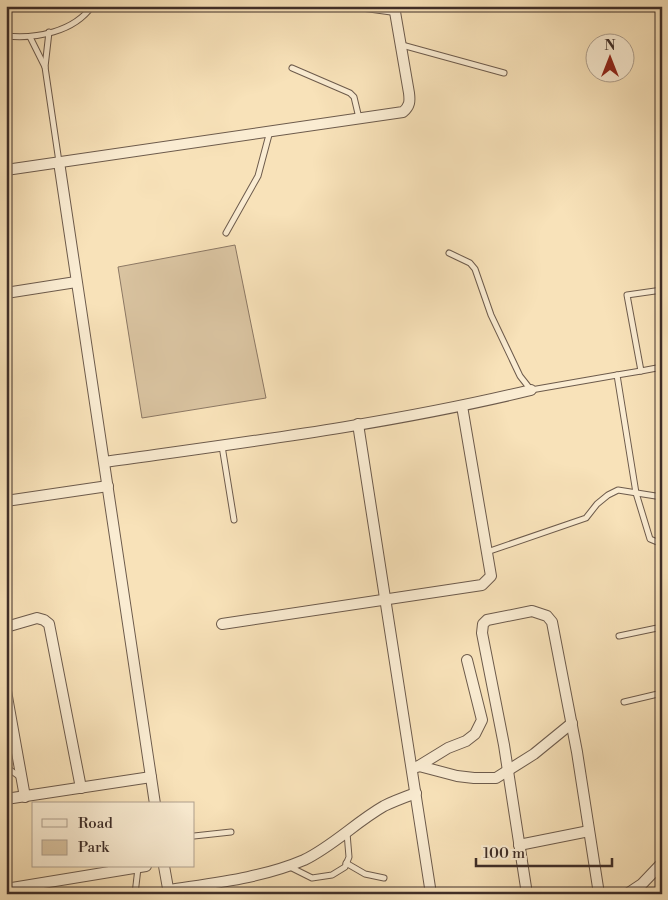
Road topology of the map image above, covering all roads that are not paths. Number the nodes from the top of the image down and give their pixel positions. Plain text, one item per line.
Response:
1 (92, 6) edge
2 (366, 6) edge
3 (395, 8) edge
4 (49, 32) junction
5 (6, 36) edge
6 (30, 37) junction
7 (402, 45) junction
8 (45, 67) junction
9 (292, 68) dead end
10 (504, 73) dead end
11 (359, 118) junction
12 (270, 131) junction
13 (59, 162) junction
14 (6, 170) edge
15 (226, 233) dead end
16 (449, 253) dead end
17 (76, 282) junction
18 (662, 290) edge
19 (6, 293) edge
20 (662, 367) edge
21 (641, 371) junction
22 (617, 375) junction
23 (531, 390) junction
24 (462, 406) junction
25 (358, 424) junction
26 (222, 446) junction
27 (105, 462) junction
28 (108, 486) junction
29 (636, 494) junction
30 (662, 497) edge
31 (6, 501) edge
32 (234, 520) dead end
33 (662, 544) edge
34 (487, 552) junction
35 (385, 600) junction
36 (222, 624) dead end
37 (6, 627) edge
38 (662, 627) edge
39 (619, 636) dead end
40 (467, 660) dead end
41 (6, 691) edge
42 (662, 693) edge
43 (624, 702) dead end
44 (572, 723) junction
45 (6, 767) edge
46 (416, 768) junction
47 (508, 771) junction
48 (151, 777) junction
49 (22, 778) junction
50 (81, 788) junction
51 (416, 793) junction
52 (25, 796) junction
53 (6, 799) edge
54 (155, 802) edge
55 (589, 831) junction
56 (230, 832) dead end
57 (347, 833) junction
58 (195, 836) edge
59 (518, 845) junction
60 (346, 863) junction
61 (662, 863) edge
62 (287, 866) junction
63 (136, 868) edge
64 (142, 868) edge
65 (164, 868) edge
66 (384, 878) dead end
67 (6, 889) edge
68 (169, 892) edge
69 (134, 894) edge
70 (431, 894) edge
71 (527, 894) edge
72 (599, 894) edge
73 (627, 894) edge

1 - 4 lane
2 - 3 street
3 - 7 street
4 - 6 lane
4 - 8 lane
5 - 6 lane
6 - 8 lane
7 - 10 lane
7 - 11 street
8 - 13 lane
9 - 11 lane
11 - 12 street
12 - 13 street
12 - 15 lane
13 - 14 street
13 - 17 street
16 - 23 lane
17 - 19 street
17 - 27 street
18 - 21 lane
20 - 21 lane
21 - 22 lane
22 - 23 lane
22 - 29 lane
23 - 24 street
24 - 25 street
24 - 34 street
25 - 26 street
25 - 35 street
26 - 27 street
26 - 32 lane
27 - 28 street
28 - 31 street
28 - 48 street
29 - 30 lane
29 - 33 lane
29 - 34 lane
34 - 35 street
35 - 36 street
35 - 46 street
37 - 50 street
38 - 39 lane
40 - 46 street
41 - 49 street
42 - 43 lane
44 - 47 street
44 - 47 street
44 - 55 street
45 - 49 lane
46 - 47 street
46 - 51 street
47 - 59 street
48 - 50 street
48 - 54 street
49 - 52 street
50 - 52 street
51 - 57 street
51 - 70 street
52 - 53 street
55 - 59 street
55 - 72 street
56 - 58 lane
57 - 60 lane
57 - 62 street
59 - 71 street
60 - 62 lane
60 - 66 lane
61 - 73 street
62 - 68 street
63 - 67 street
64 - 69 lane
65 - 68 street

